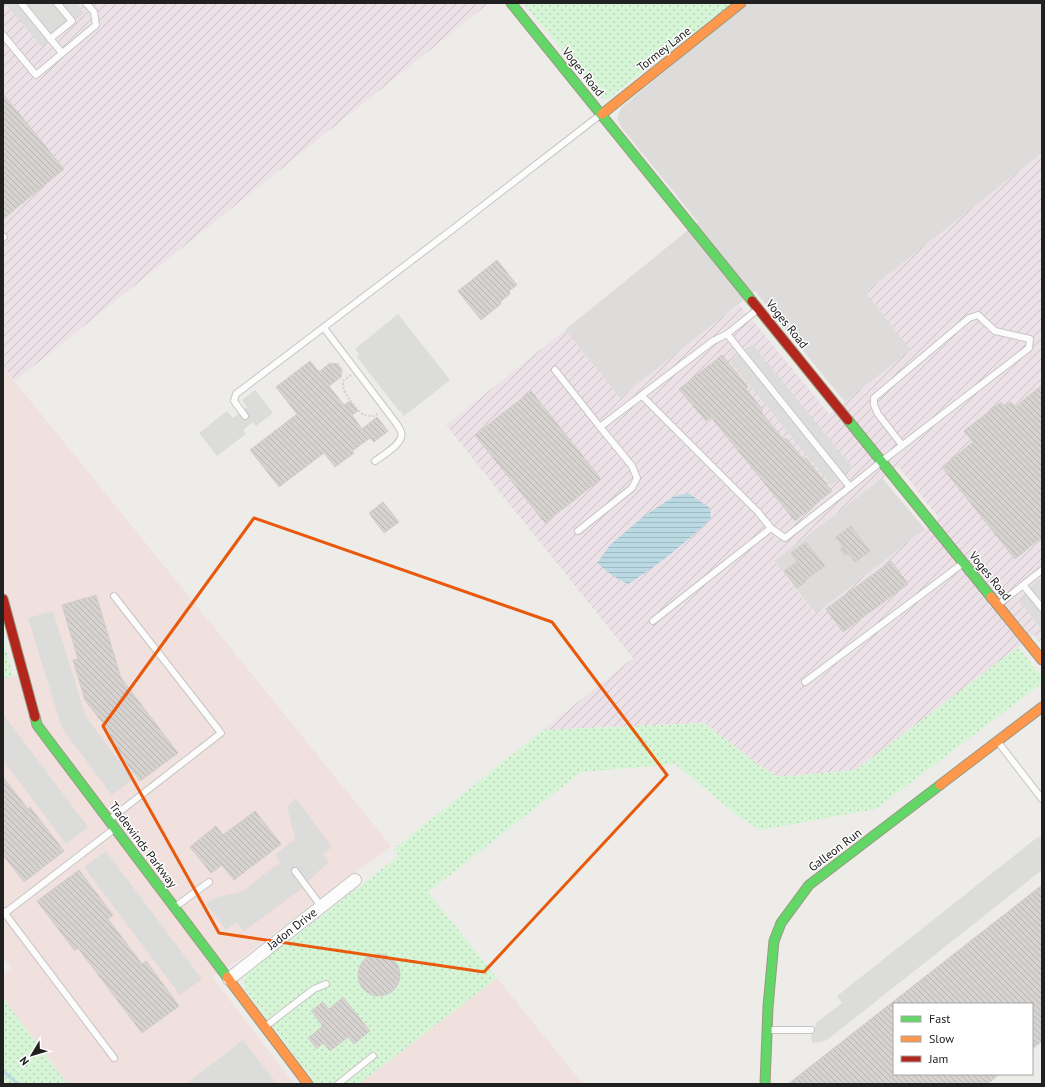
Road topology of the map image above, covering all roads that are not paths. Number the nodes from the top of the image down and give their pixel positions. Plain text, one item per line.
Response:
1 (21, 3) edge
2 (57, 3) edge
3 (86, 3) edge
4 (512, 3) edge
5 (741, 3) edge
6 (3, 35) edge
7 (50, 39) junction
8 (62, 53) junction
9 (602, 114) junction
10 (759, 309) junction
11 (324, 328) junction
12 (728, 334) junction
13 (555, 370) dead end
14 (642, 396) junction
15 (245, 416) dead end
16 (600, 427) junction
17 (902, 445) junction
18 (375, 461) dead end
19 (882, 461) junction
20 (850, 487) junction
21 (771, 528) junction
22 (578, 531) dead end
23 (964, 563) junction
24 (1042, 570) edge
25 (1023, 585) junction
26 (114, 596) dead end
27 (3, 599) edge
28 (997, 605) junction
29 (1042, 608) edge
30 (653, 621) dead end
31 (1042, 660) edge
32 (805, 682) dead end
33 (1042, 707) edge
34 (997, 740) junction
35 (1042, 799) edge
36 (109, 820) junction
37 (115, 828) junction
38 (295, 871) dead end
39 (355, 880) dead end
40 (209, 882) dead end
41 (321, 906) junction
42 (175, 908) junction
43 (4, 912) edge
44 (229, 979) junction
45 (326, 984) dead end
46 (265, 1026) junction
47 (768, 1030) junction
48 (811, 1030) dead end
49 (373, 1056) dead end
50 (114, 1058) dead end
51 (308, 1084) edge
52 (338, 1084) edge
53 (765, 1084) edge

1 - 7 lane
2 - 7 lane
3 - 8 lane
4 - 9 street, Voges Road
5 - 9 street, Tormey Lane
6 - 8 lane
7 - 8 lane
9 - 10 street, Voges Road
9 - 11 lane
10 - 12 lane
10 - 19 street, Voges Road
11 - 15 lane
11 - 18 lane
12 - 14 lane
12 - 20 lane
13 - 16 lane
14 - 16 lane
14 - 21 lane
16 - 22 lane
17 - 17 lane
17 - 19 lane
19 - 20 lane
19 - 23 street, Voges Road
20 - 21 lane
21 - 30 lane
23 - 28 street, Voges Road
23 - 32 lane
24 - 25 lane
25 - 28 lane
25 - 29 lane
26 - 36 lane
27 - 36 street, Tradewinds Parkway
28 - 31 street, Voges Road
33 - 34 street, Galleon Run
34 - 35 lane
34 - 47 street, Galleon Run
36 - 37 street, Tradewinds Parkway
37 - 42 street, Tradewinds Parkway
37 - 43 lane
38 - 41 lane
39 - 41 street, Jadon Drive
40 - 42 lane
41 - 44 street, Jadon Drive
42 - 44 street, Tradewinds Parkway
43 - 50 lane
44 - 46 street, Tradewinds Parkway
45 - 46 lane
46 - 51 street, Tradewinds Parkway
47 - 48 lane
47 - 53 street, Galleon Run
49 - 52 lane

